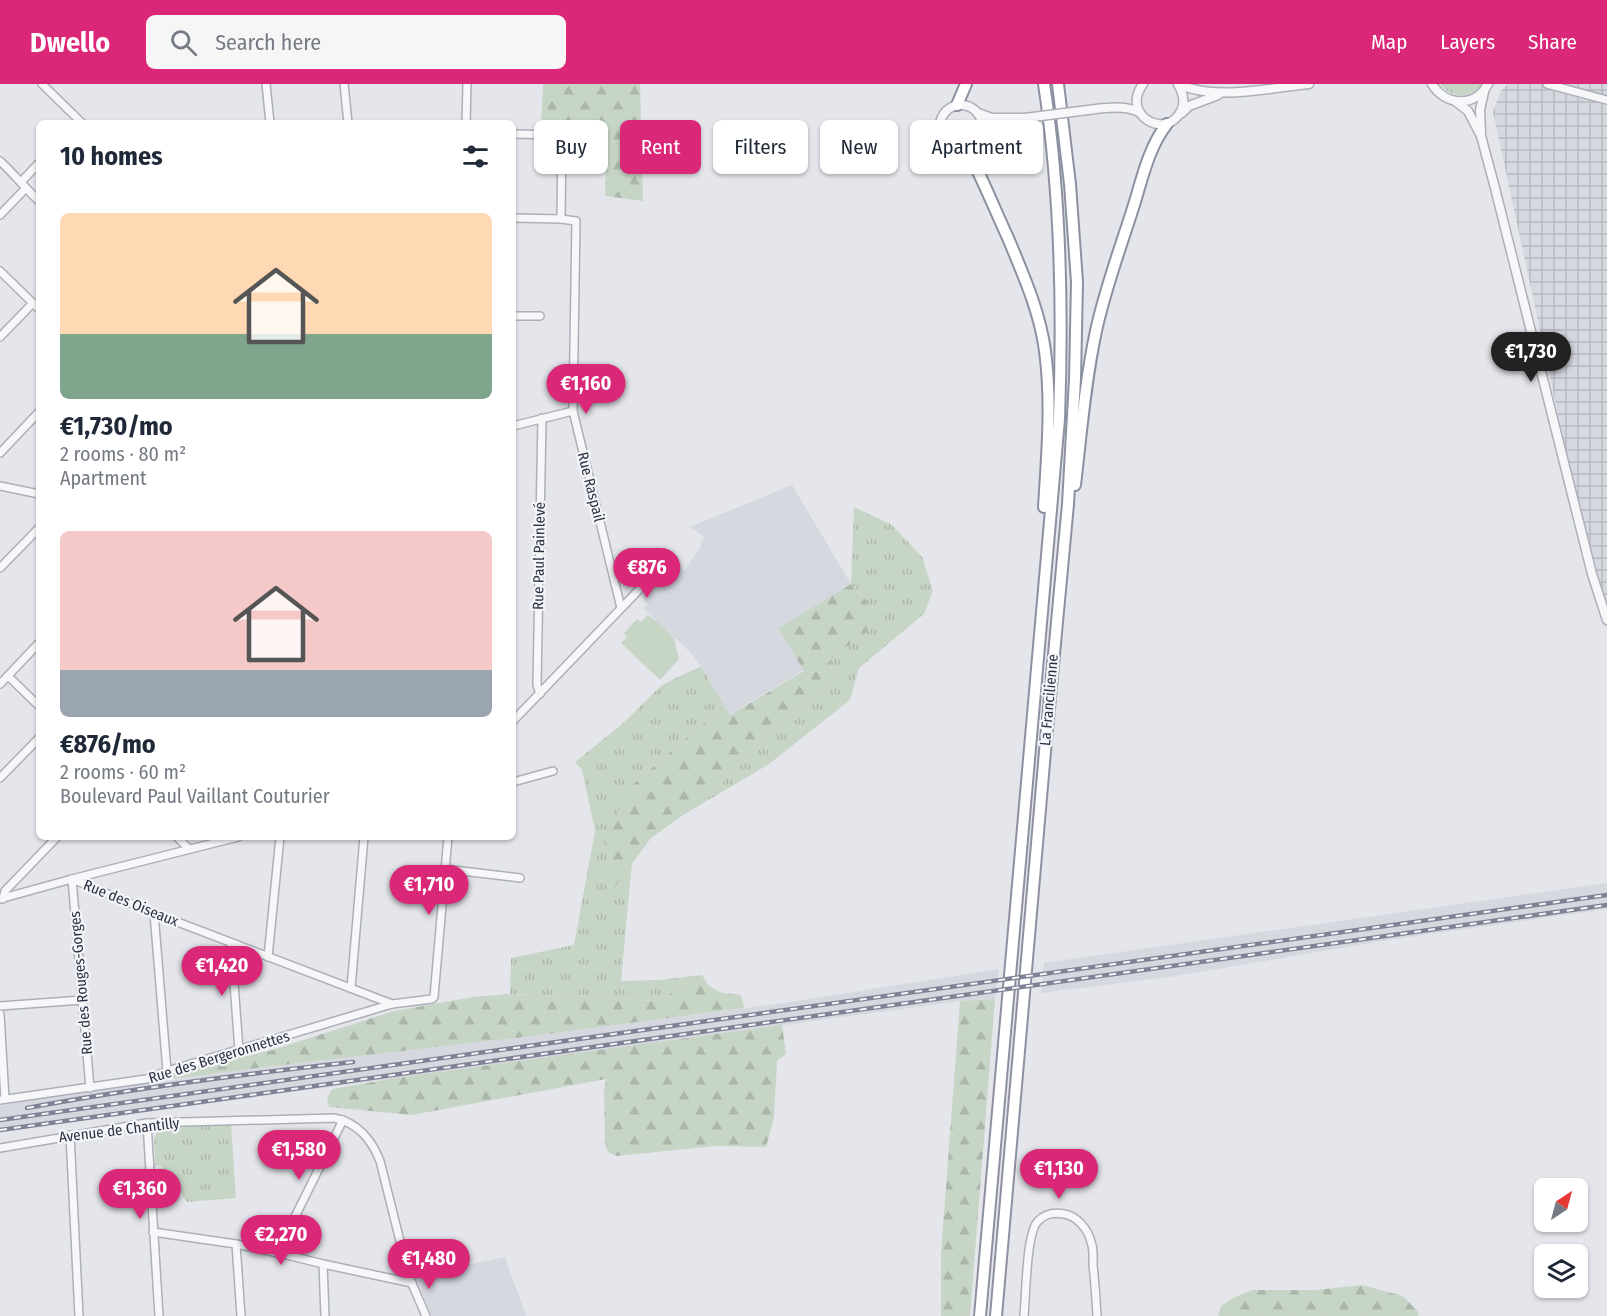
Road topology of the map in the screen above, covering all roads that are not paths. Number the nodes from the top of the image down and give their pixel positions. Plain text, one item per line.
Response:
1 (42, 84) edge
2 (266, 84) edge
3 (344, 84) edge
4 (466, 84) edge
5 (966, 84) edge
6 (1044, 84) edge
7 (1059, 84) edge
8 (1143, 84) edge
9 (1178, 84) edge
10 (1309, 84) edge
11 (1547, 84) edge
12 (1488, 85) edge
13 (1431, 86) edge
14 (1221, 94) junction
15 (1137, 97) junction
16 (1607, 100) edge
17 (1455, 101) junction
18 (957, 105) junction
19 (1088, 110) junction
20 (1139, 112) junction
21 (978, 113) junction
22 (1180, 115) junction
23 (1025, 118) junction
24 (78, 120) edge
25 (270, 120) edge
26 (348, 120) edge
27 (466, 120) edge
28 (940, 120) edge
29 (981, 120) edge
30 (1003, 120) edge
31 (1167, 124) junction
32 (516, 134) edge
33 (1481, 136) junction
34 (0, 161) edge
35 (36, 166) edge
36 (979, 174) edge
37 (22, 181) junction
38 (26, 189) junction
39 (36, 198) edge
40 (0, 215) edge
41 (516, 218) edge
42 (561, 219) junction
43 (0, 271) edge
44 (33, 303) junction
45 (36, 306) edge
46 (516, 315) edge
47 (540, 316) dead end
48 (0, 337) edge
49 (573, 411) junction
50 (36, 415) edge
51 (542, 418) junction
52 (516, 425) edge
53 (0, 453) edge
54 (0, 486) edge
55 (36, 493) edge
56 (1068, 504) junction
57 (36, 531) edge
58 (1046, 552) junction
59 (0, 568) edge
60 (656, 573) dead end
61 (621, 608) junction
62 (1607, 620) edge
63 (36, 646) edge
64 (8, 676) junction
65 (0, 684) edge
66 (540, 694) junction
67 (36, 703) edge
68 (516, 718) edge
69 (36, 741) edge
70 (553, 771) dead end
71 (0, 778) edge
72 (516, 781) edge
73 (54, 840) edge
74 (180, 840) edge
75 (218, 840) edge
76 (280, 840) edge
77 (364, 840) edge
78 (448, 840) edge
79 (189, 849) junction
80 (445, 869) junction
81 (520, 878) dead end
82 (72, 879) junction
83 (2, 899) edge
84 (154, 914) junction
85 (231, 943) junction
86 (268, 957) junction
87 (351, 988) junction
88 (82, 1000) junction
89 (392, 1004) junction
90 (0, 1006) edge
91 (0, 1014) edge
92 (239, 1050) junction
93 (167, 1071) junction
94 (90, 1088) junction
95 (3, 1099) edge
96 (343, 1120) junction
97 (147, 1123) junction
98 (70, 1135) junction
99 (0, 1148) edge
100 (153, 1232) junction
101 (236, 1244) junction
102 (277, 1252) junction
103 (322, 1264) junction
104 (412, 1283) junction
105 (79, 1316) edge
106 (159, 1316) edge
107 (241, 1316) edge
108 (325, 1316) edge
109 (426, 1316) edge
110 (980, 1316) edge
111 (996, 1316) edge
112 (1024, 1316) edge
113 (1097, 1316) edge

1 - 24 street
2 - 25 street
3 - 26 street
4 - 27 street
5 - 18 highway
6 - 58 highway, La Francilienne
7 - 56 highway, La Francilienne
8 - 15 street
9 - 14 street
9 - 22 street
10 - 14 street
11 - 16 street
12 - 17 street
12 - 33 street
13 - 17 street
14 - 22 street
15 - 19 street
15 - 20 street
17 - 33 street
18 - 21 street
18 - 28 street
19 - 20 street
19 - 23 street, bridge
20 - 31 street
21 - 23 street
21 - 29 street
22 - 31 street
23 - 30 street
31 - 56 highway
32 - 42 street
33 - 62 street
34 - 37 street
35 - 37 street
36 - 58 highway
37 - 38 street
38 - 39 street
38 - 40 street
41 - 42 street
42 - 49 street, Rue Raspail
43 - 44 street
44 - 45 street
44 - 48 street
46 - 47 street
49 - 51 street
49 - 61 street, Rue Raspail
50 - 53 street
51 - 52 street
51 - 66 street, Rue Paul Painlevé
54 - 55 street
56 - 111 highway, La Francilienne
57 - 59 street
58 - 110 highway, La Francilienne
60 - 61 street
61 - 66 street
63 - 64 street
64 - 65 street
64 - 67 street
66 - 68 street
69 - 71 street
70 - 72 street
73 - 83 street
74 - 79 street
75 - 79 street
76 - 86 street
77 - 87 street
78 - 80 street
79 - 82 street
80 - 81 street
80 - 89 street, Rue des Bergeronnettes
82 - 83 street
82 - 84 street, Rue des Oiseaux
82 - 88 street, Rue des Rouges-Gorges
84 - 85 street, Rue des Oiseaux
84 - 93 street
85 - 86 street, Rue des Oiseaux
85 - 92 street
86 - 87 street, Rue des Oiseaux
87 - 89 street, Rue des Oiseaux
88 - 90 street
88 - 94 street, Rue des Rouges-Gorges
89 - 92 street, Rue des Bergeronnettes
91 - 95 street
92 - 93 street, Rue des Bergeronnettes
93 - 94 street, Rue des Bergeronnettes
94 - 95 street, Rue des Bergeronnettes
96 - 97 street, Avenue de Chantilly
96 - 102 street
96 - 104 street
97 - 98 street, Avenue de Chantilly
97 - 100 street
98 - 99 street, Avenue de Chantilly
98 - 105 street
100 - 101 street
100 - 106 street
101 - 102 street
101 - 107 street
102 - 103 street
103 - 104 street
103 - 108 street
104 - 109 street
112 - 113 street

